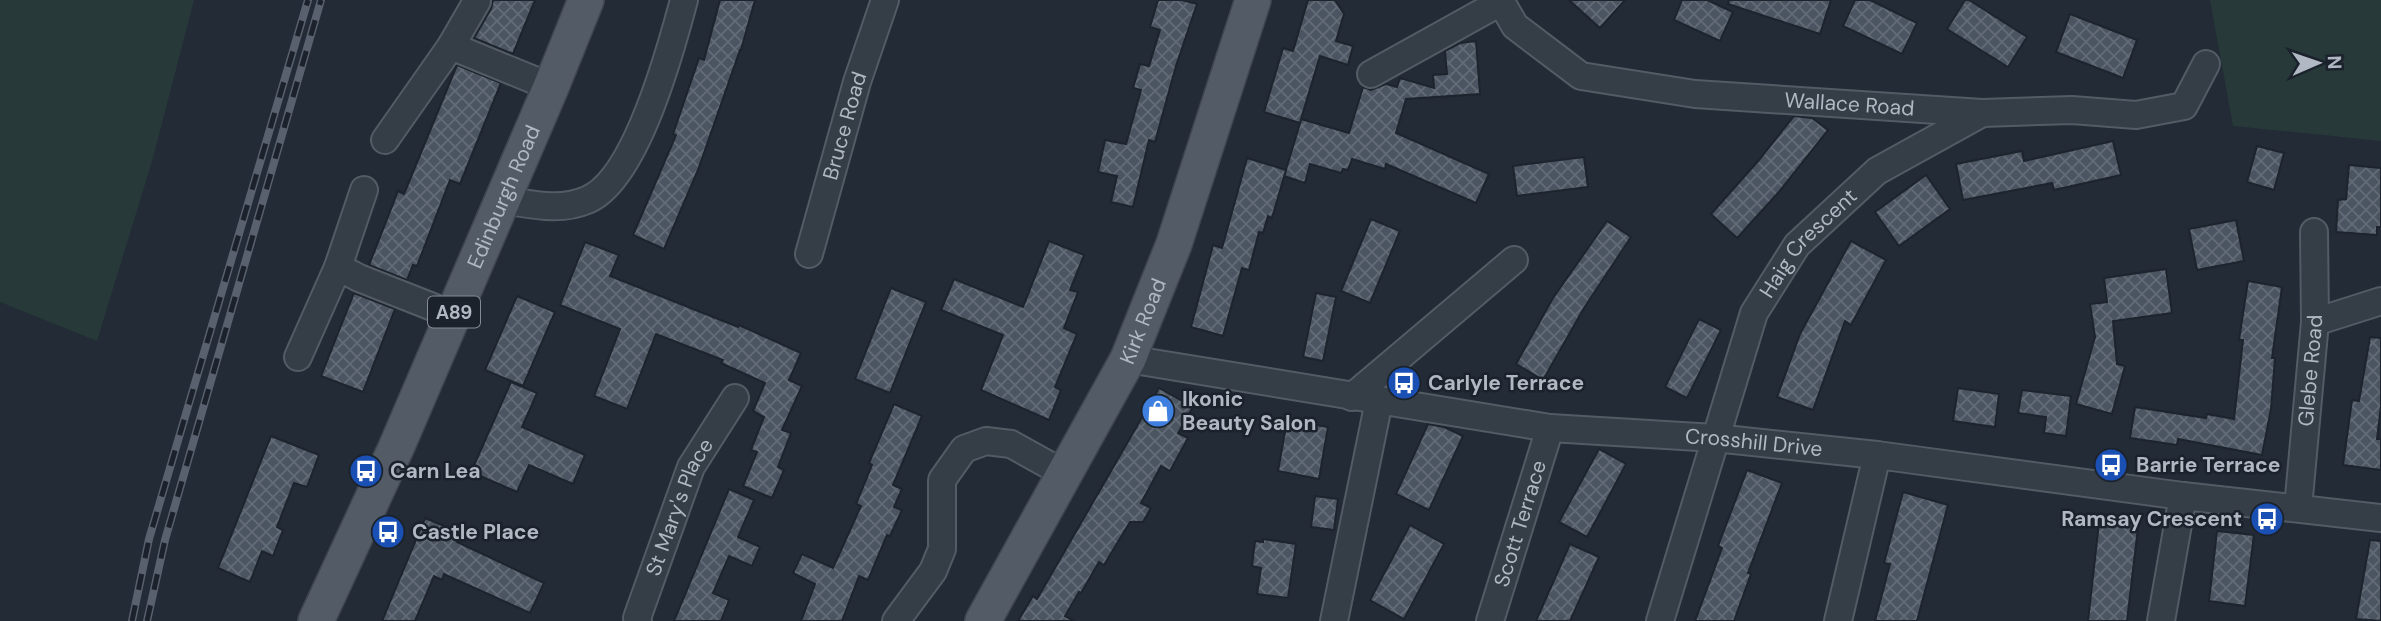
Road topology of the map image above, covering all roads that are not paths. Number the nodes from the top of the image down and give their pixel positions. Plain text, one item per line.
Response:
1 (586, 0) edge
2 (684, 0) edge
3 (885, 0) edge
4 (1253, 0) edge
5 (477, 1) edge
6 (1501, 1) edge
7 (451, 46) junction
8 (2206, 64) dead end
9 (1371, 74) dead end
10 (551, 87) junction
11 (1982, 113) junction
12 (385, 141) dead end
13 (364, 190) dead end
14 (502, 200) junction
15 (2314, 232) dead end
16 (809, 254) dead end
17 (1514, 260) dead end
18 (338, 268) junction
19 (2381, 301) edge
20 (453, 315) junction
21 (2315, 322) junction
22 (298, 357) dead end
23 (1128, 359) junction
24 (1352, 397) junction
25 (735, 398) dead end
26 (1379, 401) junction
27 (1550, 428) junction
28 (1715, 438) junction
29 (1877, 455) junction
30 (1065, 474) junction
31 (2183, 496) junction
32 (2298, 508) junction
33 (2381, 518) edge
34 (316, 621) edge
35 (638, 621) edge
36 (896, 621) edge
37 (983, 621) edge
38 (1334, 621) edge
39 (1490, 621) edge
40 (1660, 621) edge
41 (1838, 621) edge
42 (2161, 621) edge

1 - 10 main road, Edinburgh Road / A89
2 - 14 street
3 - 16 street, Bruce Road
4 - 23 main road, Kirk Road
5 - 7 street
6 - 9 street
6 - 11 street, Wallace Road
7 - 10 street
7 - 12 street
8 - 11 street, Wallace Road
10 - 14 main road, Edinburgh Road / A89
11 - 28 street, Haig Crescent
13 - 18 street
14 - 20 main road, Edinburgh Road / A89
15 - 21 street, Glebe Road
17 - 24 street
18 - 20 street
18 - 22 street
19 - 21 street
20 - 34 main road, Edinburgh Road / A89
21 - 32 street, Glebe Road
23 - 24 street, Crosshill Drive
23 - 30 main road, Kirk Road
24 - 26 street, Crosshill Drive
25 - 35 street, St Mary's Place
26 - 27 street, Crosshill Drive
26 - 38 street
27 - 28 street, Crosshill Drive
27 - 39 street, Scott Terrace
28 - 29 street, Crosshill Drive
28 - 40 street, Haig Crescent
29 - 31 street, Crosshill Drive
29 - 41 street
30 - 36 street
30 - 37 main road, Kirk Road
31 - 32 street, Crosshill Drive
31 - 42 street
32 - 33 street, Crosshill Drive

